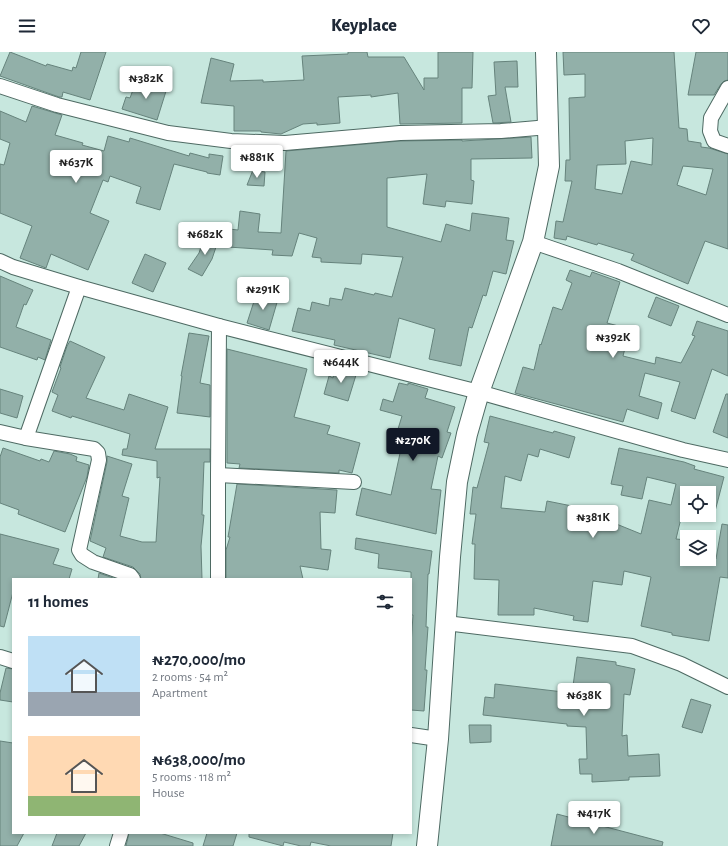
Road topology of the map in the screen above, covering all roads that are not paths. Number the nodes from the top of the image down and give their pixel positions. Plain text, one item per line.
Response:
1 (546, 52) edge
2 (0, 86) edge
3 (728, 88) edge
4 (549, 126) junction
5 (728, 146) edge
6 (533, 242) junction
7 (0, 261) edge
8 (79, 287) junction
9 (728, 315) edge
10 (219, 326) junction
11 (479, 392) junction
12 (0, 432) edge
13 (26, 438) junction
14 (728, 460) edge
15 (218, 474) junction
16 (354, 482) dead end
17 (132, 578) edge
18 (218, 578) edge
19 (446, 623) junction
20 (0, 657) edge
21 (12, 661) edge
22 (728, 687) edge
23 (412, 735) edge
24 (438, 738) junction
25 (121, 834) edge
26 (117, 846) edge
27 (427, 846) edge

1 - 4 street
2 - 4 street
3 - 5 street
4 - 6 street
6 - 9 street
6 - 11 street
7 - 8 street
8 - 10 street
8 - 13 street
10 - 11 street
10 - 15 street
11 - 14 street
11 - 19 street
12 - 13 street
13 - 17 street
15 - 16 street
15 - 18 street
19 - 22 street
19 - 24 street
20 - 21 street
23 - 24 street
24 - 27 street
25 - 26 street

